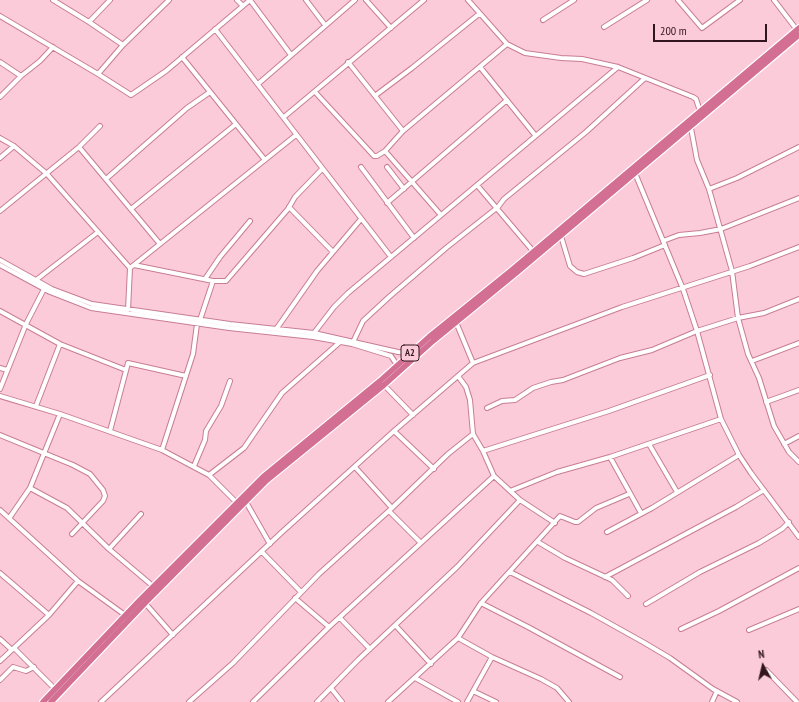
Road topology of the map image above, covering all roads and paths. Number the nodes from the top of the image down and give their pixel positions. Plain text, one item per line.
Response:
1 (110, 0) edge
2 (169, 0) edge
3 (237, 0) edge
4 (250, 0) edge
5 (306, 0) edge
6 (355, 0) edge
7 (366, 0) edge
8 (416, 0) edge
9 (424, 0) edge
10 (468, 0) edge
11 (574, 0) edge
12 (647, 0) edge
13 (678, 0) edge
14 (740, 0) edge
15 (774, 0) edge
16 (56, 1) edge
17 (419, 4) junction
18 (243, 6) junction
19 (479, 14) junction
20 (0, 16) edge
21 (543, 20) dead end
22 (89, 22) junction
23 (326, 26) junction
24 (604, 27) dead end
25 (391, 28) junction
26 (215, 29) junction
27 (798, 31) edge
28 (507, 44) junction
29 (123, 45) junction
30 (53, 47) junction
31 (291, 54) junction
32 (182, 57) junction
33 (0, 62) edge
34 (348, 62) junction
35 (480, 67) junction
36 (618, 67) junction
37 (98, 74) junction
38 (21, 76) junction
39 (644, 79) junction
40 (258, 84) junction
41 (210, 92) junction
42 (315, 92) junction
43 (376, 94) junction
44 (0, 97) edge
45 (507, 100) junction
46 (700, 111) junction
47 (284, 117) junction
48 (236, 124) junction
49 (100, 126) dead end
50 (690, 128) junction
51 (403, 131) junction
52 (296, 135) junction
53 (535, 135) junction
54 (0, 138) edge
55 (14, 146) junction
56 (79, 147) junction
57 (799, 147) edge
58 (386, 151) junction
59 (0, 158) edge
60 (265, 160) junction
61 (361, 167) dead end
62 (387, 167) dead end
63 (322, 169) junction
64 (635, 173) junction
65 (47, 174) junction
66 (106, 179) junction
67 (413, 182) junction
68 (477, 185) junction
69 (404, 189) junction
70 (708, 189) junction
71 (799, 198) edge
72 (387, 203) junction
73 (289, 207) junction
74 (131, 208) junction
75 (497, 208) junction
76 (0, 211) edge
77 (440, 214) junction
78 (361, 219) junction
79 (250, 222) dead end
80 (720, 229) junction
81 (98, 232) junction
82 (561, 236) junction
83 (414, 238) junction
84 (664, 243) junction
85 (160, 244) junction
86 (799, 247) edge
87 (533, 251) junction
88 (333, 252) junction
89 (391, 258) junction
90 (0, 260) edge
91 (0, 265) edge
92 (134, 265) junction
93 (130, 268) junction
94 (732, 271) junction
95 (205, 279) junction
96 (36, 280) junction
97 (213, 281) junction
98 (44, 289) junction
99 (683, 289) junction
100 (799, 298) edge
101 (0, 310) edge
102 (128, 310) junction
103 (738, 318) junction
104 (199, 322) junction
105 (456, 322) junction
106 (26, 324) junction
107 (277, 328) junction
108 (697, 331) junction
109 (314, 333) junction
110 (354, 340) junction
111 (340, 342) junction
112 (60, 344) junction
113 (799, 344) edge
114 (410, 353) junction
115 (752, 361) junction
116 (473, 363) junction
117 (397, 365) junction
118 (0, 368) edge
119 (7, 370) junction
120 (126, 370) junction
121 (710, 375) junction
122 (186, 376) junction
123 (458, 376) junction
124 (230, 381) dead end
125 (384, 385) junction
126 (0, 389) edge
127 (799, 390) edge
128 (0, 396) edge
129 (766, 402) junction
130 (36, 406) junction
131 (351, 408) junction
132 (487, 408) dead end
133 (60, 414) junction
134 (413, 415) junction
135 (721, 419) junction
136 (110, 431) junction
137 (394, 431) junction
138 (473, 434) junction
139 (0, 435) edge
140 (799, 436) edge
141 (649, 444) junction
142 (784, 444) junction
143 (162, 450) junction
144 (483, 451) junction
145 (45, 452) junction
146 (739, 455) junction
147 (610, 457) junction
148 (799, 462) edge
149 (194, 466) junction
150 (355, 467) junction
151 (434, 469) junction
152 (209, 475) junction
153 (494, 476) junction
154 (30, 488) junction
155 (764, 490) junction
156 (510, 491) junction
157 (677, 492) junction
158 (629, 494) junction
159 (520, 500) junction
160 (236, 502) junction
161 (246, 502) junction
162 (241, 508) junction
163 (0, 510) edge
164 (390, 510) junction
165 (641, 513) junction
166 (141, 514) dead end
167 (10, 517) junction
168 (789, 522) junction
169 (82, 523) junction
170 (555, 523) junction
171 (607, 532) dead end
172 (72, 534) dead end
173 (799, 536) edge
174 (420, 542) junction
175 (538, 542) junction
176 (270, 544) junction
177 (109, 549) junction
178 (262, 552) junction
179 (799, 568) edge
180 (510, 572) junction
181 (0, 573) edge
182 (605, 577) junction
183 (78, 581) junction
184 (154, 587) junction
185 (301, 592) junction
186 (628, 596) dead end
187 (295, 598) junction
188 (145, 603) junction
189 (481, 604) junction
190 (646, 604) dead end
191 (799, 609) edge
192 (48, 615) junction
193 (126, 615) junction
194 (340, 618) junction
195 (396, 626) junction
196 (329, 628) junction
197 (681, 630) dead end
198 (749, 630) dead end
199 (173, 636) junction
200 (458, 638) junction
201 (0, 639) edge
202 (13, 649) junction
203 (370, 649) junction
204 (492, 657) junction
205 (0, 661) edge
206 (431, 664) junction
207 (34, 667) junction
208 (766, 670) dead end
209 (620, 677) dead end
210 (415, 678) junction
211 (0, 680) edge
212 (331, 688) junction
213 (55, 689) junction
214 (473, 691) junction
215 (717, 691) junction
216 (43, 702) edge
217 (51, 702) edge
218 (101, 702) edge
219 (189, 702) edge
220 (253, 702) edge
221 (317, 702) edge
222 (342, 702) edge
223 (388, 702) edge
224 (458, 702) edge
225 (467, 702) edge
226 (496, 702) edge
227 (569, 702) edge
228 (712, 702) edge
229 (738, 702) edge
230 (797, 702) edge

1 - 22 street
2 - 29 street
3 - 18 street
4 - 18 street
4 - 31 street
5 - 23 street
6 - 23 street
7 - 25 street
8 - 17 street
9 - 17 street
10 - 19 street
11 - 21 street
12 - 24 street
13 - 14 street
15 - 27 street
16 - 22 street
17 - 25 street
18 - 26 street
19 - 28 street
19 - 43 street
20 - 30 street
22 - 29 street
23 - 31 street
25 - 34 street
26 - 32 street
26 - 40 street
27 - 46 highway, A2
27 - 50 highway, A2
28 - 35 street
28 - 36 street
29 - 37 street
30 - 37 street
30 - 38 street
31 - 40 street
32 - 37 street
32 - 41 street
33 - 38 street
34 - 42 street
34 - 43 street
35 - 45 street
35 - 51 street
36 - 39 street
36 - 53 street
38 - 44 street
39 - 46 street
39 - 75 street
40 - 47 street
41 - 48 street
41 - 66 street
42 - 47 street
42 - 58 street
43 - 51 street
45 - 53 street
45 - 67 street
46 - 87 highway, A2
47 - 52 street
48 - 60 street
48 - 74 street
49 - 56 street
50 - 64 highway, A2
50 - 70 street
51 - 58 street
52 - 60 street
52 - 63 street
53 - 68 street
54 - 55 street
55 - 59 street
55 - 65 street
56 - 65 street
56 - 66 street
57 - 70 street
58 - 67 street
60 - 85 street
61 - 72 street
62 - 69 street
63 - 73 street
63 - 78 street
64 - 82 highway, A2
64 - 84 street
65 - 76 street
65 - 81 street
66 - 74 street
67 - 69 street
67 - 77 street
68 - 75 street
68 - 77 street
69 - 72 street
70 - 80 street
71 - 80 street
72 - 83 street
73 - 88 street
73 - 97 street
74 - 85 street
75 - 87 street
75 - 110 street
77 - 83 street
78 - 88 street
78 - 89 street
79 - 95 street
80 - 84 street
80 - 94 street
81 - 93 street
81 - 96 street
82 - 84 street
82 - 105 highway, A2
83 - 89 street
84 - 99 street
85 - 92 street
86 - 94 street
87 - 114 highway, A2
88 - 107 street
89 - 109 street
90 - 96 street
91 - 98 street
92 - 93 street
92 - 95 street
93 - 102 street
94 - 99 street
94 - 103 street
95 - 97 street
96 - 102 street
97 - 104 street
98 - 104 street
98 - 106 street
99 - 108 street
99 - 116 street
100 - 103 street
101 - 106 street
102 - 104 street
103 - 108 street
103 - 115 street
104 - 107 street
104 - 111 street
104 - 122 street
105 - 116 street
105 - 125 highway, A2
106 - 112 street
106 - 119 street
107 - 109 street
108 - 121 street
108 - 132 street
109 - 110 street
110 - 114 street
111 - 117 street
111 - 152 street
112 - 120 street
112 - 130 street
113 - 115 street
114 - 117 highway, A2
115 - 129 street
116 - 123 street
117 - 131 highway, A2
118 - 119 street
119 - 126 street
120 - 122 street
120 - 136 street
121 - 135 street
121 - 144 street
122 - 143 street
123 - 134 street
123 - 138 street
124 - 149 street
125 - 131 highway, A2
125 - 134 street
127 - 129 street
128 - 130 street
129 - 142 street
130 - 133 street
131 - 160 highway, A2
131 - 161 highway, A2
133 - 136 street
133 - 145 street
134 - 137 street
135 - 141 street
135 - 146 street
136 - 143 street
137 - 150 street
137 - 151 street
138 - 144 street
138 - 151 street
139 - 145 street
140 - 142 street
141 - 147 street
141 - 157 street
142 - 148 street
143 - 149 street
144 - 153 street
145 - 154 street
145 - 169 street
146 - 155 street
146 - 157 street
147 - 156 street
147 - 158 street
149 - 152 street
150 - 164 street
150 - 176 street
151 - 164 street
152 - 160 street
153 - 156 street
153 - 174 street
154 - 167 street
154 - 169 street
155 - 168 street
155 - 182 street
156 - 159 street
157 - 165 street
158 - 165 street
158 - 170 street
159 - 170 street
159 - 195 street
160 - 162 street
160 - 184 highway, A2
161 - 162 highway, A2
161 - 176 street
162 - 188 highway, A2
163 - 167 street
164 - 174 street
164 - 185 street
165 - 171 street
166 - 177 street
167 - 183 street
168 - 173 street
168 - 190 street
169 - 172 street
169 - 177 street
170 - 175 street
174 - 194 street
175 - 180 street
175 - 182 street
176 - 178 street
177 - 184 street
178 - 185 street
178 - 199 street
179 - 197 street
180 - 189 street
180 - 215 street
181 - 192 street
182 - 186 street
183 - 192 street
183 - 193 street
184 - 193 highway, A2
185 - 187 street
187 - 196 street
187 - 219 street
188 - 199 street
188 - 217 highway, A2
189 - 200 street
189 - 209 street
191 - 198 street
192 - 202 street
193 - 213 highway, A2
194 - 196 street
194 - 203 street
195 - 203 street
195 - 206 street
196 - 220 street
199 - 218 street
200 - 204 street
200 - 206 street
201 - 202 street
202 - 205 street
202 - 207 street
203 - 212 street
204 - 214 street
204 - 227 street
206 - 210 street
207 - 211 street
207 - 213 street
208 - 230 street
210 - 223 street
210 - 224 street
212 - 221 street
212 - 222 street
213 - 216 highway, A2
214 - 225 street
214 - 226 street
215 - 228 street
215 - 229 street

